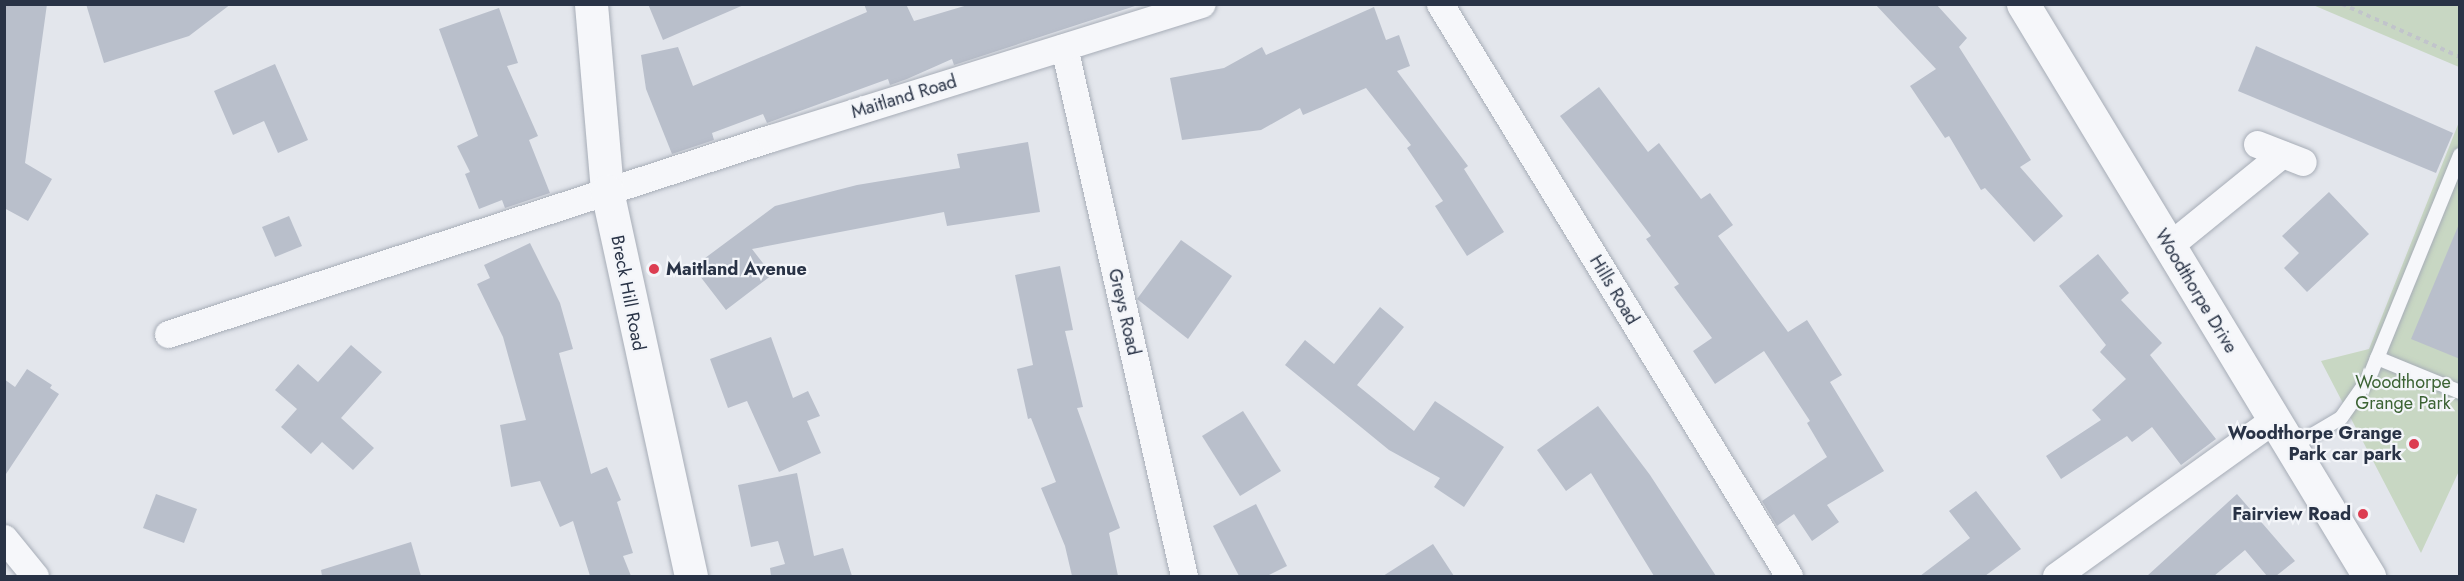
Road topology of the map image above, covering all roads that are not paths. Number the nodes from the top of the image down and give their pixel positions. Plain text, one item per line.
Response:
1 (591, 4) edge
2 (1202, 4) edge
3 (1440, 4) edge
4 (2023, 4) edge
5 (1064, 47) junction
6 (2257, 144) dead end
7 (2460, 154) edge
8 (608, 191) junction
9 (2170, 245) junction
10 (168, 334) dead end
11 (2377, 358) junction
12 (2460, 392) edge
13 (2273, 420) junction
14 (2290, 448) junction
15 (4, 538) edge
16 (35, 576) edge
17 (691, 576) edge
18 (1184, 576) edge
19 (1789, 576) edge
20 (2056, 576) edge
21 (2369, 576) edge

1 - 8 street, Breck Hill Road
2 - 5 street, Maitland Road
3 - 19 street, Hills Road
4 - 9 street, Woodthorpe Drive
5 - 8 street, Maitland Road
5 - 18 street, Greys Road
6 - 9 street
7 - 11 lane
8 - 10 street
8 - 17 street, Breck Hill Road
9 - 13 street, Woodthorpe Drive
11 - 12 lane
11 - 14 lane
13 - 14 street, Woodthorpe Drive
13 - 20 street
14 - 21 street, Woodthorpe Drive
15 - 16 street

